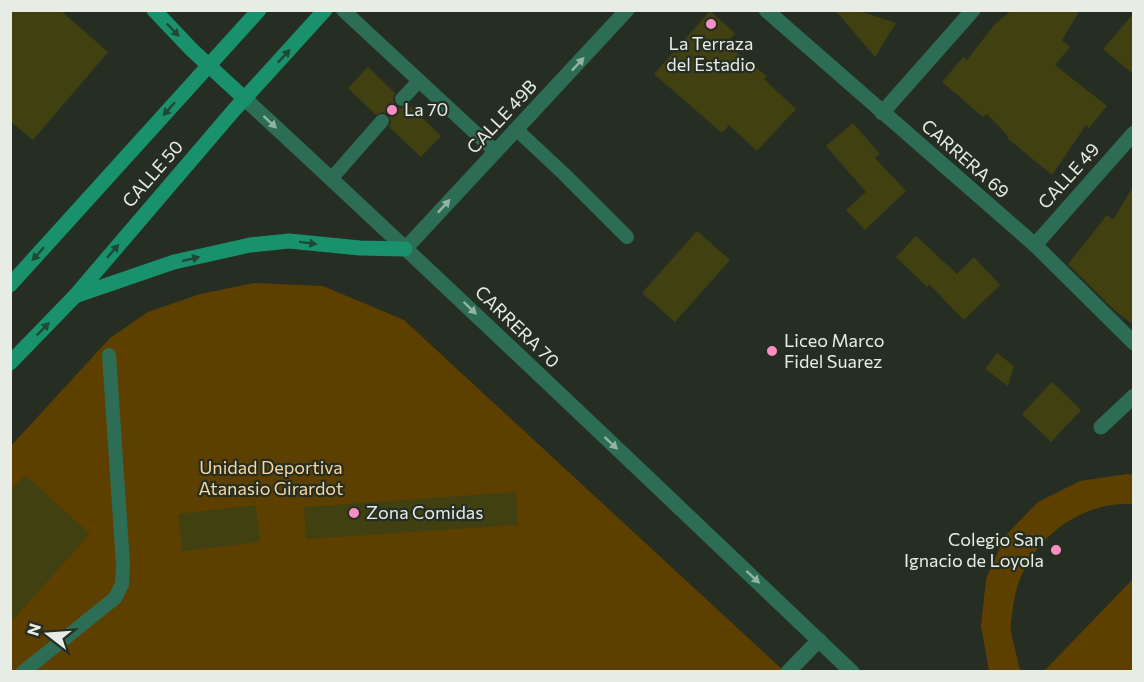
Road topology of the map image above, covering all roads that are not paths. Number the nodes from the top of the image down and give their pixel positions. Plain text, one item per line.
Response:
1 (154, 10) edge
2 (259, 10) edge
3 (325, 10) edge
4 (343, 10) edge
5 (627, 10) edge
6 (766, 10) edge
7 (973, 10) edge
8 (208, 65) junction
9 (419, 81) junction
10 (244, 99) junction
11 (402, 99) dead end
12 (882, 113) junction
13 (382, 121) dead end
14 (517, 130) junction
15 (1134, 133) edge
16 (496, 152) junction
17 (331, 178) junction
18 (627, 237) dead end
19 (1035, 245) junction
20 (405, 249) junction
21 (10, 285) edge
22 (75, 296) junction
23 (1134, 343) edge
24 (109, 355) dead end
25 (10, 363) edge
26 (1134, 396) edge
27 (1101, 427) dead end
28 (819, 640) junction
29 (23, 672) edge
30 (788, 672) edge
31 (852, 672) edge

1 -> 8 main road, CARRERA 70
2 - 8 main road, CALLE 50
10 -> 3 main road, CALLE 50
4 - 9 lane
14 -> 5 street, CALLE 49B
6 - 12 street, CARRERA 69
7 - 12 street
8 - 10 main road, CARRERA 70
8 -> 21 main road, CALLE 50
9 - 11 lane
9 - 16 lane
10 -> 17 street, CARRERA 70
22 -> 10 main road, CALLE 50
12 - 19 street, CARRERA 69
13 - 17 lane
14 - 16 street, CALLE 49B
14 - 18 lane
15 - 19 street, CALLE 49
20 -> 16 street, CALLE 49B
17 - 20 street, CARRERA 70
19 - 23 street, CARRERA 69
22 -> 20 main road
20 -> 28 street, CARRERA 70
25 -> 22 main road, CALLE 50
24 - 29 lane
26 - 27 street
28 - 30 street
28 - 31 street, CARRERA 70

